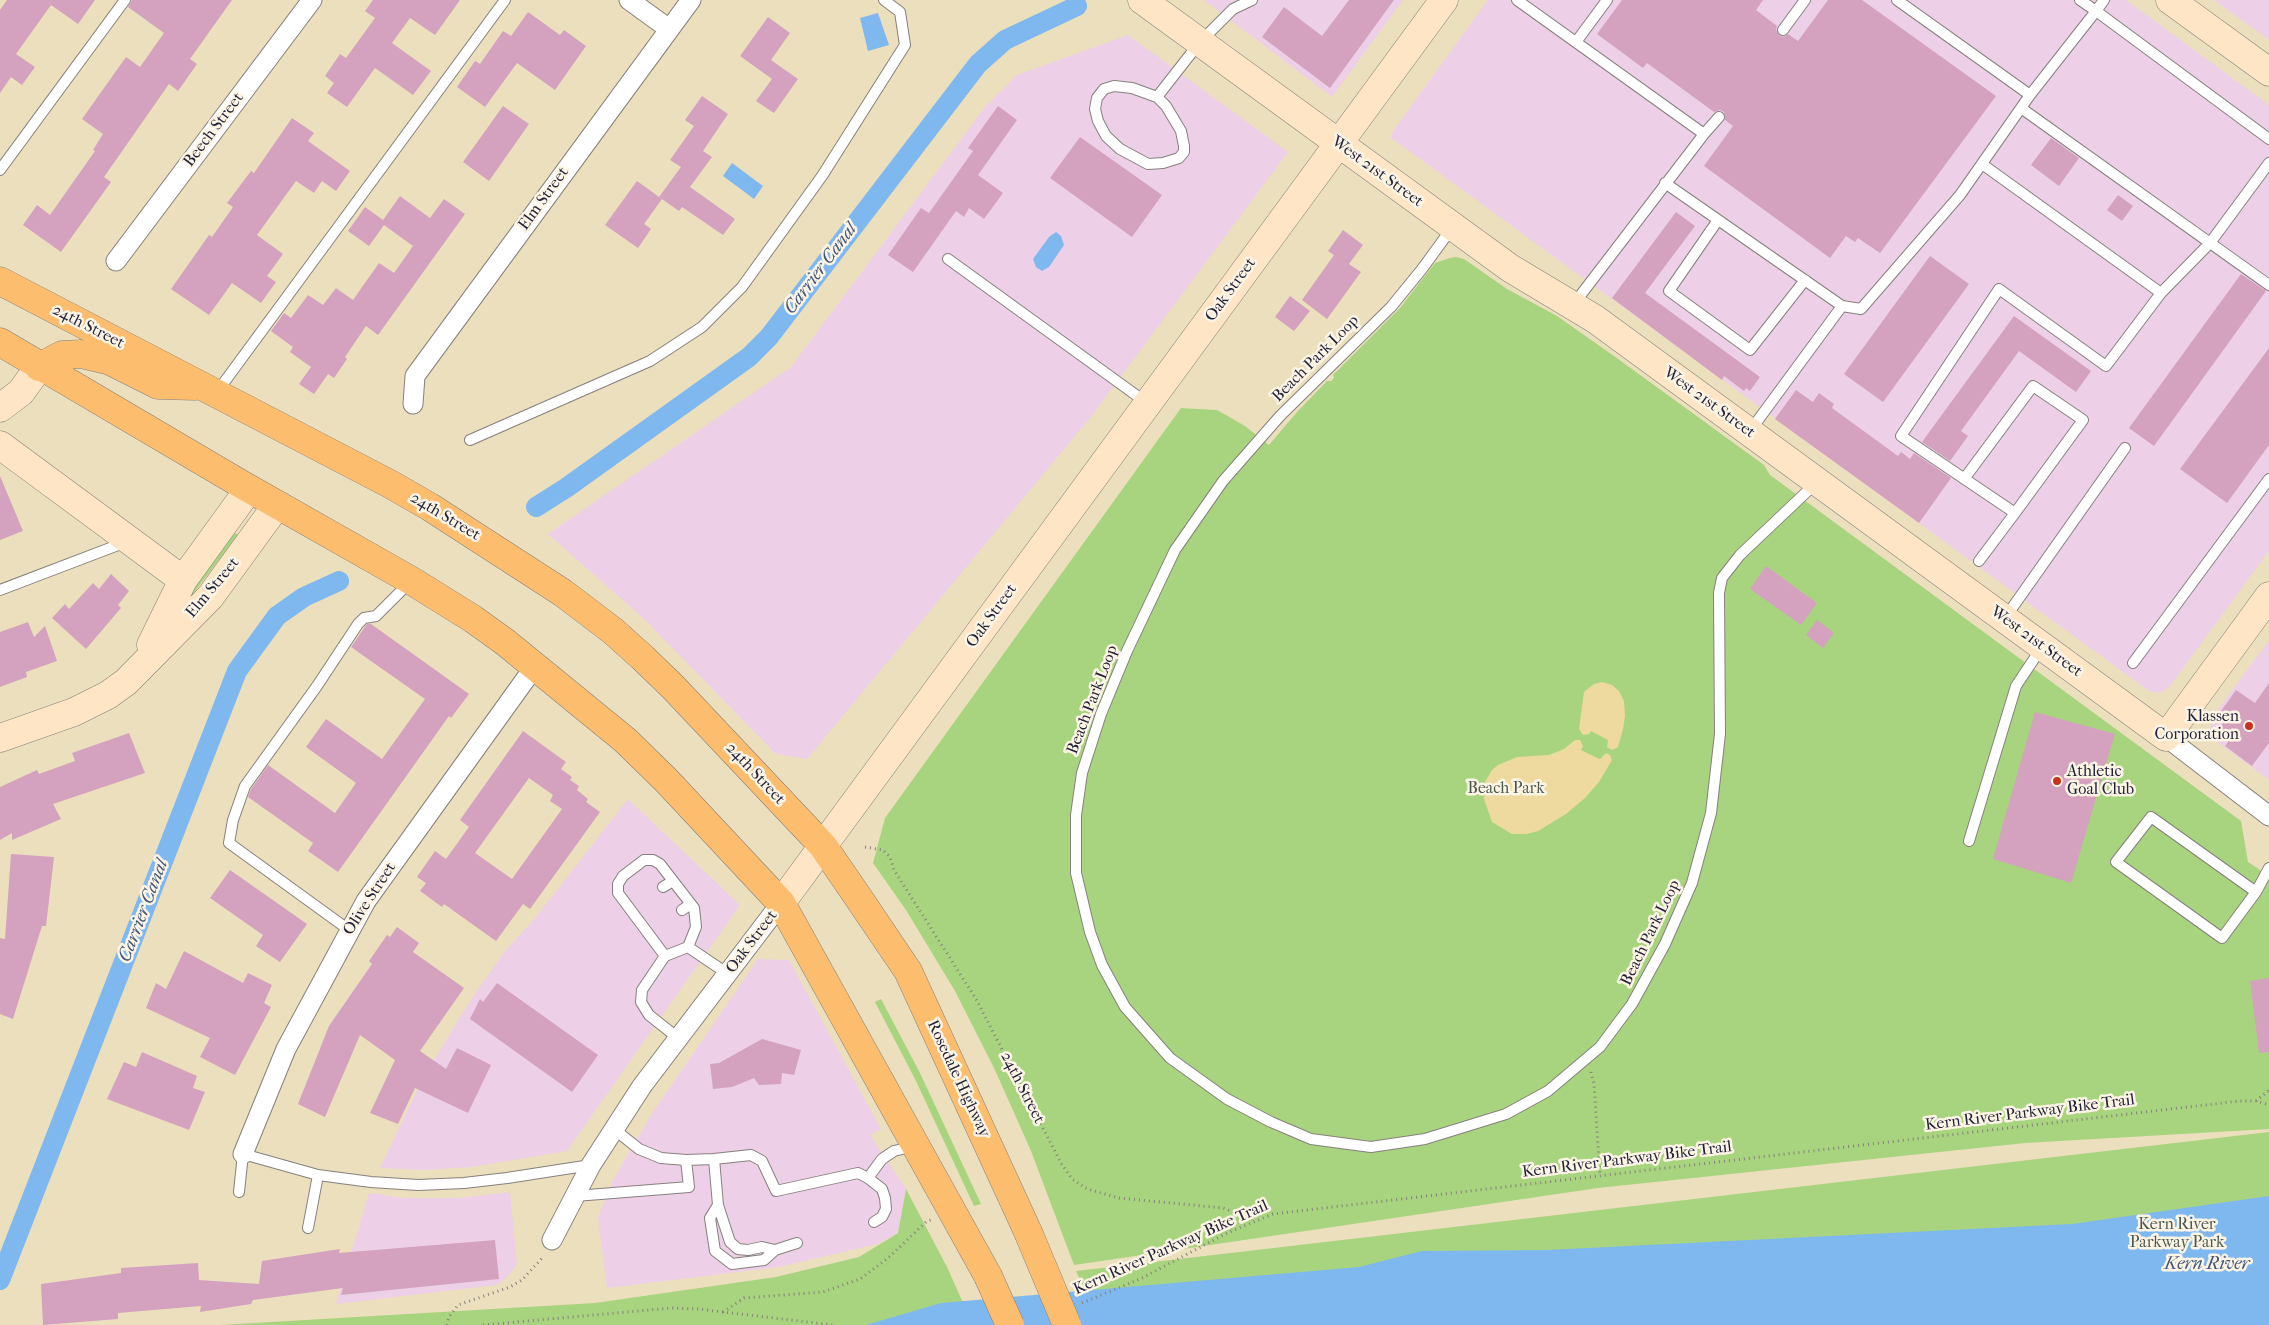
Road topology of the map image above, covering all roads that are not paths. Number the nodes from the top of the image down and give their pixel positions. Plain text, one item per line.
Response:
1 (125, 0) edge
2 (312, 0) edge
3 (505, 0) edge
4 (629, 0) edge
5 (691, 0) edge
6 (884, 0) edge
7 (1142, 0) edge
8 (1252, 0) edge
9 (1444, 0) edge
10 (1517, 0) edge
11 (1607, 0) edge
12 (1805, 0) edge
13 (1897, 0) edge
14 (2080, 0) edge
15 (2104, 0) edge
16 (2170, 0) edge
17 (2096, 11) junction
18 (669, 29) junction
19 (1783, 30) dead end
20 (1200, 42) junction
21 (1576, 42) junction
22 (2269, 72) edge
23 (2030, 95) junction
24 (1157, 97) junction
25 (2021, 108) junction
26 (1719, 116) dead end
27 (1704, 134) junction
28 (2269, 139) edge
29 (1338, 144) junction
30 (2269, 163) edge
31 (1982, 164) junction
32 (0, 170) edge
33 (1665, 183) junction
34 (1718, 220) junction
35 (1453, 227) junction
36 (2210, 243) junction
37 (948, 259) dead end
38 (116, 261) dead end
39 (1804, 280) junction
40 (0, 281) edge
41 (2269, 285) edge
42 (2161, 294) junction
43 (1572, 306) junction
44 (1842, 306) junction
45 (0, 342) edge
46 (39, 367) junction
47 (209, 389) junction
48 (1148, 403) junction
49 (413, 404) dead end
50 (0, 408) edge
51 (1750, 432) junction
52 (470, 440) dead end
53 (0, 445) edge
54 (2125, 448) dead end
55 (1964, 479) junction
56 (2269, 479) edge
57 (1817, 482) junction
58 (249, 488) junction
59 (277, 505) junction
60 (2015, 512) junction
61 (130, 541) junction
62 (1979, 561) dead end
63 (183, 580) junction
64 (412, 581) junction
65 (0, 590) edge
66 (2269, 596) edge
67 (2004, 619) junction
68 (2042, 646) junction
69 (2133, 664) dead end
70 (142, 665) junction
71 (535, 666) junction
72 (2166, 737) junction
73 (0, 738) edge
74 (2269, 816) edge
75 (1969, 841) dead end
76 (823, 846) junction
77 (2269, 868) edge
78 (673, 881) junction
79 (663, 887) dead end
80 (2256, 892) junction
81 (781, 904) junction
82 (349, 930) junction
83 (688, 947) junction
84 (665, 956) junction
85 (728, 974) junction
86 (678, 1038) junction
87 (614, 1129) junction
88 (916, 1146) junction
89 (243, 1154) junction
90 (714, 1159) junction
91 (686, 1160) junction
92 (591, 1165) junction
93 (318, 1175) junction
94 (868, 1178) junction
95 (239, 1192) dead end
96 (575, 1196) junction
97 (718, 1205) junction
98 (874, 1222) dead end
99 (308, 1228) dead end
100 (552, 1240) road end
101 (797, 1244) dead end
102 (775, 1250) junction
103 (1073, 1315) edge
104 (1010, 1325) edge

1 - 32 lane
2 - 38 street, Beech Street
3 - 47 lane
4 - 18 street
5 - 18 street, Elm Street
6 - 52 lane
7 - 20 street, West 21st Street
8 - 20 lane
9 - 29 street, Oak Street
10 - 21 lane
11 - 21 lane
12 - 19 lane
13 - 23 lane
14 - 17 lane
15 - 17 lane
16 - 22 street
17 - 23 lane
17 - 28 lane
18 - 49 street, Elm Street
20 - 24 lane
20 - 29 street, West 21st Street
21 - 27 lane
23 - 25 lane
24 - 24 lane
25 - 31 lane
25 - 36 lane
26 - 27 lane
27 - 33 lane
29 - 35 street, West 21st Street
29 - 48 street, Oak Street
30 - 36 lane
31 - 42 lane
31 - 44 lane
33 - 34 lane
33 - 43 lane
34 - 39 lane
34 - 39 lane
35 - 43 street, West 21st Street
35 - 57 lane, Beach Park Loop
36 - 41 lane
36 - 42 lane
37 - 48 lane
39 - 44 lane
40 - 47 main road, 24th Street
42 - 55 lane
43 - 51 street, West 21st Street
44 - 51 lane
45 - 46 main road
46 - 47 main road
46 - 50 street
46 - 58 main road
47 - 76 main road, 24th Street
48 - 76 street, Oak Street
51 - 57 street, West 21st Street
53 - 61 street
54 - 67 lane
55 - 60 lane
55 - 60 lane
56 - 69 lane
57 - 67 street, West 21st Street
58 - 59 main road
58 - 63 street, Elm Street
59 - 64 main road
59 - 70 street, Elm Street
60 - 62 lane
61 - 63 street
61 - 65 lane
63 - 70 street, Elm Street
64 - 71 main road
64 - 82 lane
66 - 72 street
67 - 68 street, West 21st Street
68 - 72 street, West 21st Street
68 - 75 lane
70 - 73 street, Elm Street
71 - 81 main road
71 - 82 street, Olive Street
72 - 74 street, West 21st Street
76 - 81 street, Oak Street
76 - 103 main road, Rosedale Highway, bridge
77 - 80 lane
78 - 79 lane
78 - 83 lane
78 - 84 lane
80 - 80 lane
81 - 85 street, Oak Street
81 - 88 main road
82 - 89 street, Olive Street
83 - 84 lane
83 - 85 lane
84 - 86 lane
85 - 86 street, Oak Street
86 - 87 street, Oak Street
87 - 91 lane
87 - 92 street, Oak Street
88 - 94 lane
88 - 104 main road, bridge
89 - 93 lane
89 - 95 lane
90 - 91 lane
90 - 94 lane
90 - 97 lane
91 - 96 lane
92 - 93 lane
92 - 96 street, Oak Street
93 - 99 lane
94 - 98 lane
96 - 100 street, Oak Street
97 - 102 lane
97 - 102 lane
101 - 102 lane

